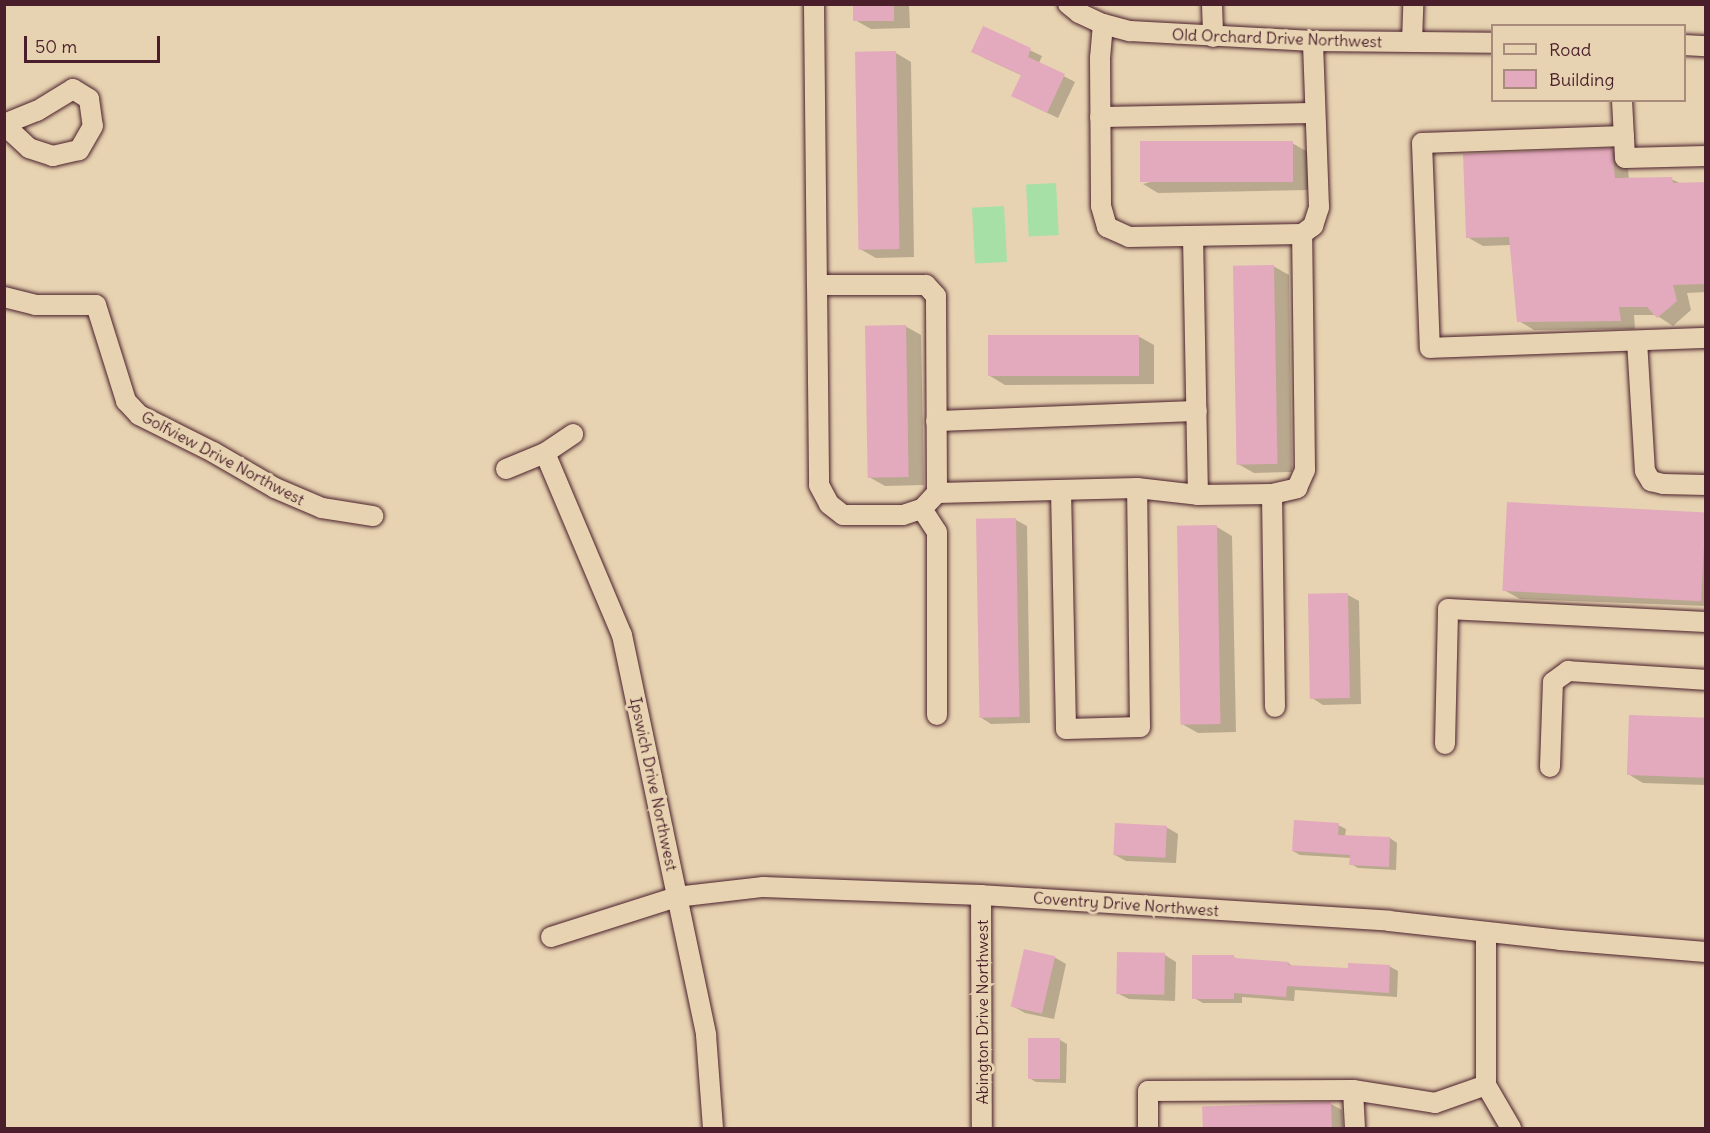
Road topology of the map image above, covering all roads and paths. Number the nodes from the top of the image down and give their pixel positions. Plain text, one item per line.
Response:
1 (814, 4) edge
2 (1068, 4) edge
3 (1212, 4) edge
4 (1413, 4) edge
5 (1103, 24) junction
6 (1213, 37) junction
7 (1312, 41) junction
8 (1412, 42) junction
9 (1491, 43) edge
10 (1686, 45) edge
11 (1706, 46) edge
12 (1622, 102) edge
13 (1315, 113) junction
14 (1100, 117) junction
15 (1624, 136) junction
16 (1706, 156) edge
17 (1302, 234) junction
18 (1194, 236) junction
19 (817, 285) junction
20 (4, 297) edge
21 (1706, 338) edge
22 (1637, 340) junction
23 (1197, 411) junction
24 (936, 421) junction
25 (573, 434) dead end
26 (545, 453) junction
27 (506, 469) dead end
28 (1706, 485) edge
29 (1137, 488) junction
30 (1061, 490) junction
31 (937, 493) junction
32 (1272, 494) junction
33 (1198, 495) junction
34 (922, 509) junction
35 (373, 516) dead end
36 (1706, 622) edge
37 (1706, 680) edge
38 (1275, 707) dead end
39 (937, 715) dead end
40 (1445, 744) dead end
41 (1550, 767) dead end
42 (981, 895) junction
43 (676, 897) junction
44 (1486, 932) junction
45 (551, 937) dead end
46 (1706, 952) edge
47 (1486, 1085) junction
48 (1353, 1090) junction
49 (713, 1128) edge
50 (982, 1128) edge
51 (1149, 1128) edge
52 (1355, 1128) edge
53 (1511, 1128) edge

1 - 19 street
2 - 5 street, Old Orchard Drive Northwest
3 - 6 street
4 - 8 street
5 - 6 street, Old Orchard Drive Northwest
5 - 14 street
6 - 7 street, Old Orchard Drive Northwest
7 - 8 street, Old Orchard Drive Northwest
7 - 13 street
8 - 9 street, Old Orchard Drive Northwest
10 - 11 street
12 - 15 street
13 - 14 street
13 - 17 street
14 - 18 street
15 - 16 street
15 - 22 street
17 - 18 street
17 - 32 street
18 - 23 street
19 - 24 street
19 - 34 street
20 - 35 street, Golfview Drive Northwest
21 - 22 street
22 - 28 street
23 - 24 street
23 - 33 street
24 - 31 street
25 - 26 street
26 - 27 street
26 - 43 street, Ipswich Drive Northwest
29 - 30 street
29 - 30 street
29 - 33 street
30 - 31 street
31 - 34 street
32 - 33 street
32 - 38 street
34 - 39 street
36 - 40 street
37 - 41 street
42 - 43 street, Coventry Drive Northwest
42 - 44 street, Coventry Drive Northwest
42 - 50 street, Abington Drive Northwest
43 - 45 street, Coventry Drive Northwest
43 - 49 street, Ipswich Drive Northwest
44 - 46 street, Coventry Drive Northwest
44 - 47 street
47 - 48 street
47 - 53 street
48 - 51 street
48 - 52 street

